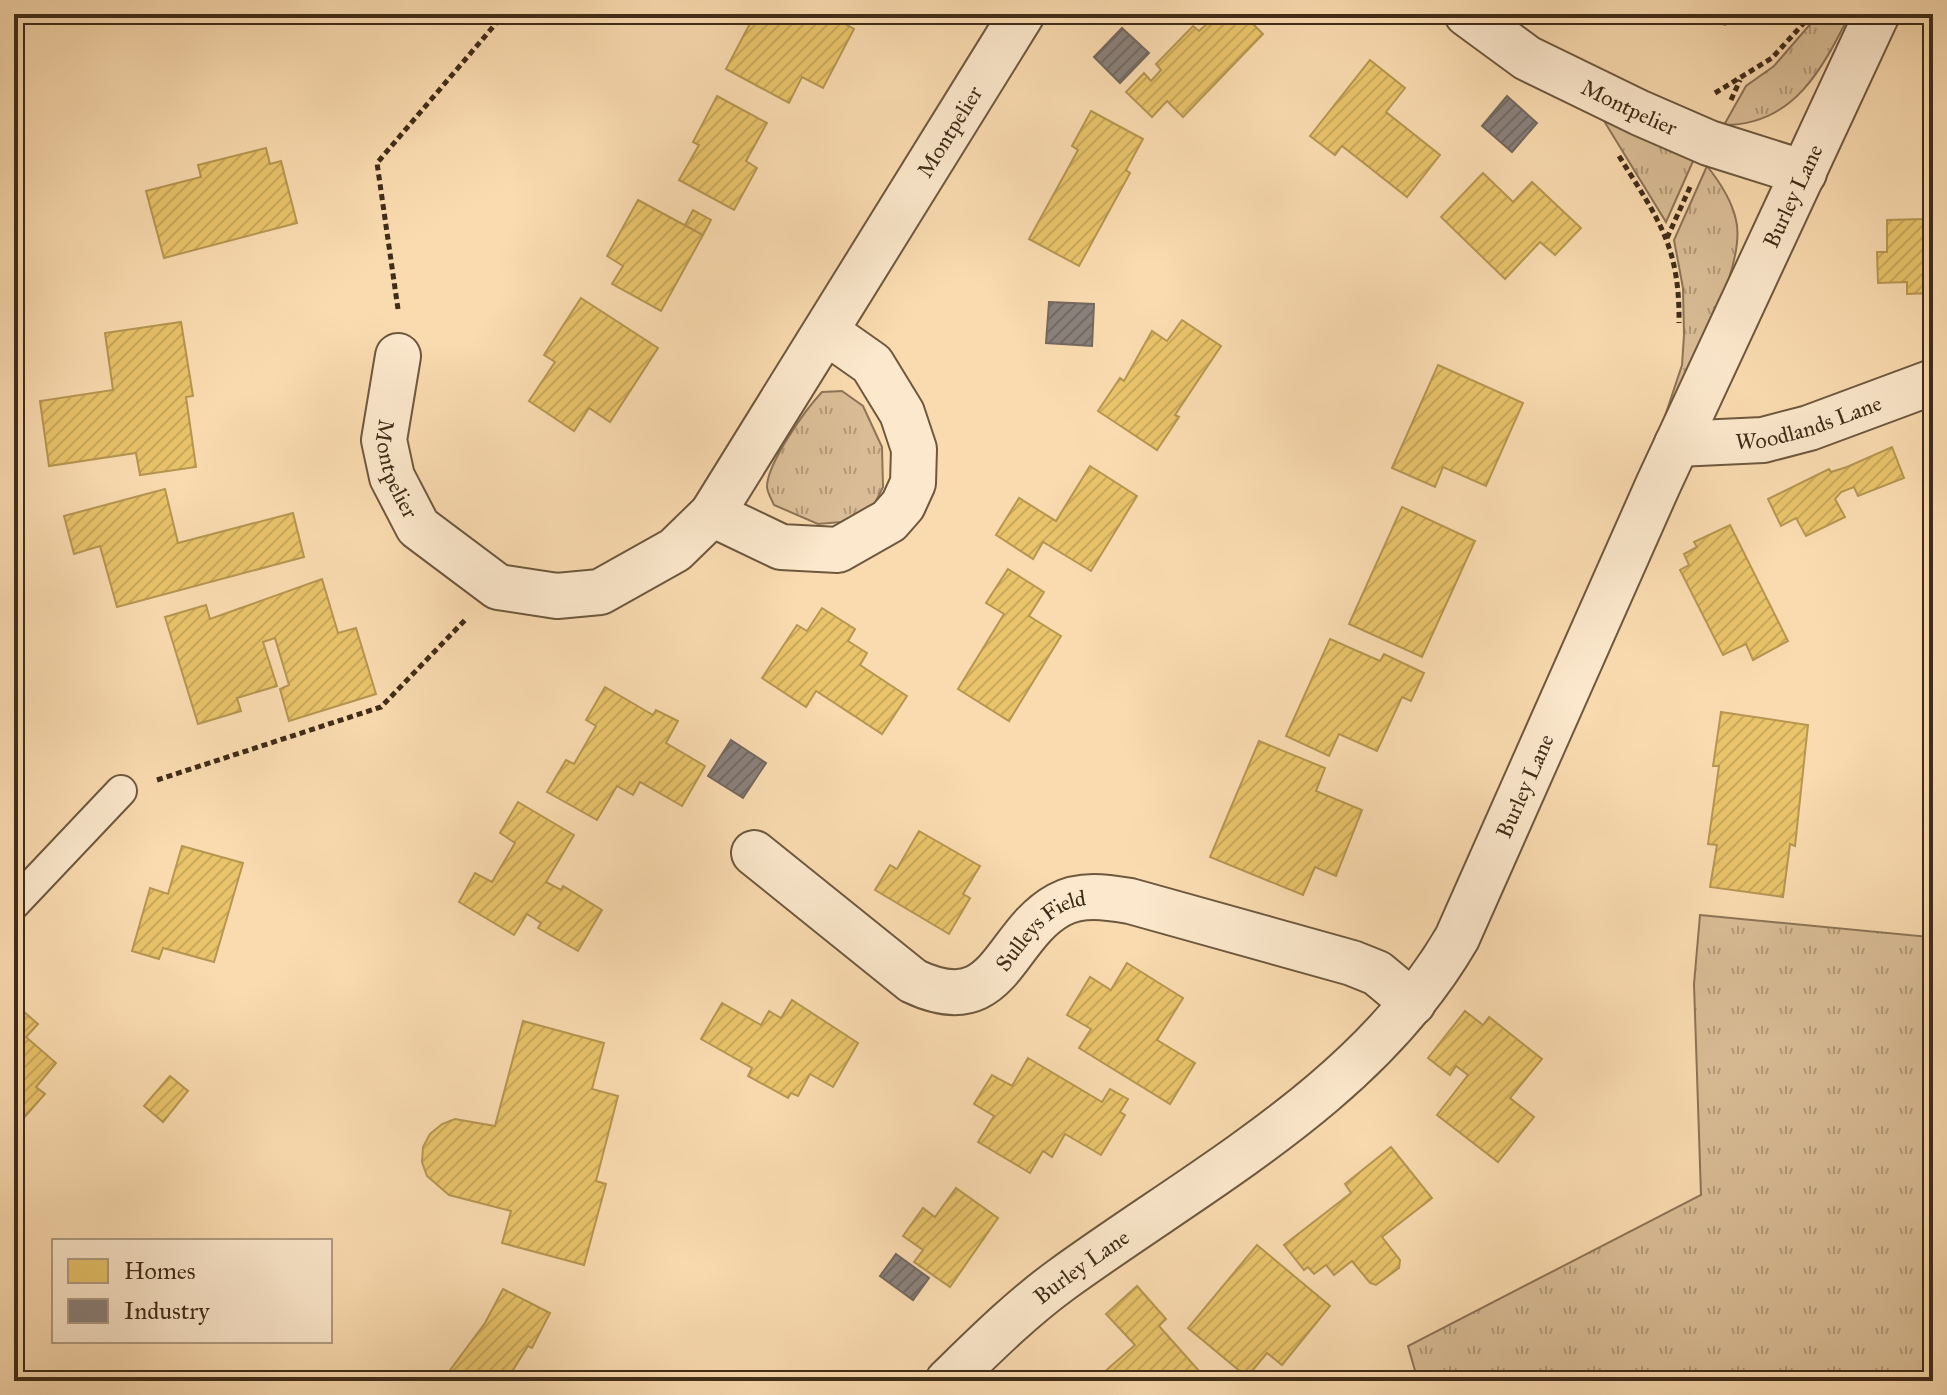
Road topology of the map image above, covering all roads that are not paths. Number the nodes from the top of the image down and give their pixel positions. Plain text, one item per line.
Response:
1 (1022, 14) edge
2 (1467, 14) edge
3 (1877, 14) edge
4 (1804, 173) junction
5 (828, 333) junction
6 (398, 356) dead end
7 (1933, 382) edge
8 (1677, 444) junction
9 (712, 514) junction
10 (121, 791) road end
11 (754, 853) dead end
12 (14, 904) edge
13 (1413, 1003) junction
14 (948, 1381) edge

1 - 5 street, Montpelier
2 - 4 street, Montpelier
3 - 4 street, Burley Lane
4 - 8 street, Burley Lane
5 - 9 street, Montpelier
5 - 9 street
6 - 9 street, Montpelier
7 - 8 street, Woodlands Lane
8 - 13 street, Burley Lane
10 - 12 lane
11 - 13 street, Sulleys Field
13 - 14 street, Burley Lane

